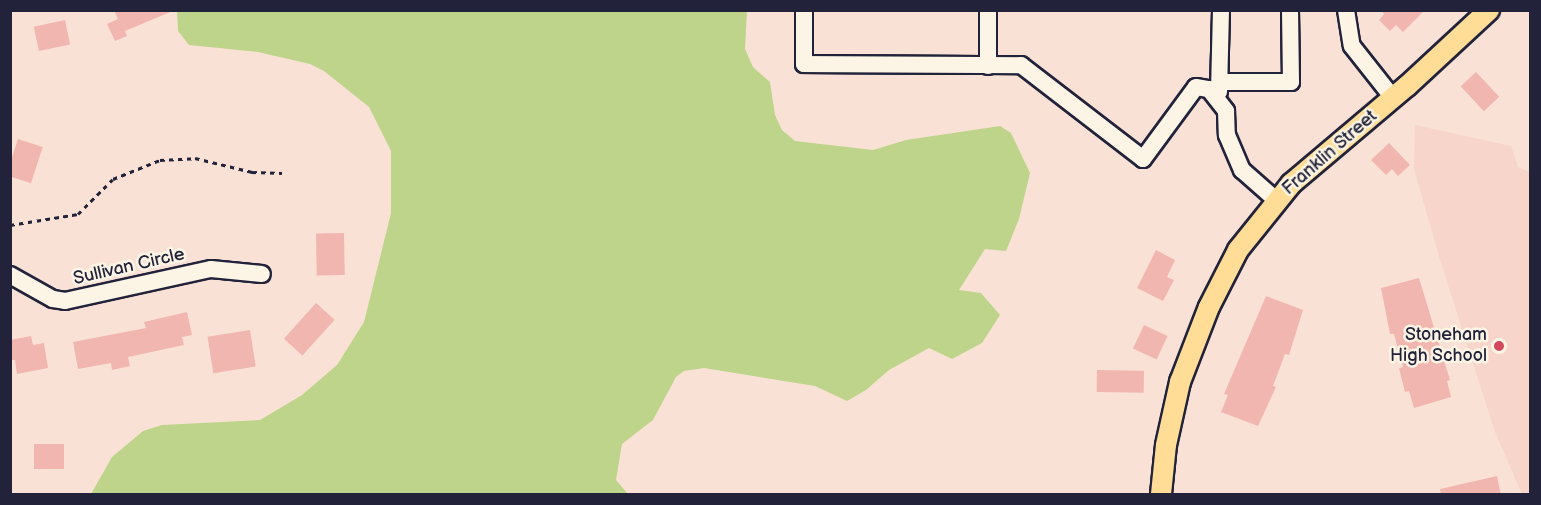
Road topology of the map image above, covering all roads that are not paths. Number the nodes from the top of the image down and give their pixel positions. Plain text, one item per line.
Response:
1 (804, 10) edge
2 (988, 10) edge
3 (1221, 10) edge
4 (1290, 10) edge
5 (1346, 10) edge
6 (1489, 10) edge
7 (988, 66) junction
8 (1220, 89) junction
9 (1393, 98) junction
10 (1276, 200) junction
11 (262, 273) dead end
12 (10, 275) edge
13 (1161, 495) edge

1 - 7 street
2 - 7 street
3 - 8 street
4 - 8 street
5 - 9 street
6 - 9 main road, Franklin Street
7 - 8 street
8 - 10 street
9 - 10 main road, Franklin Street
10 - 13 main road, Franklin Street
11 - 12 street, Sullivan Circle

